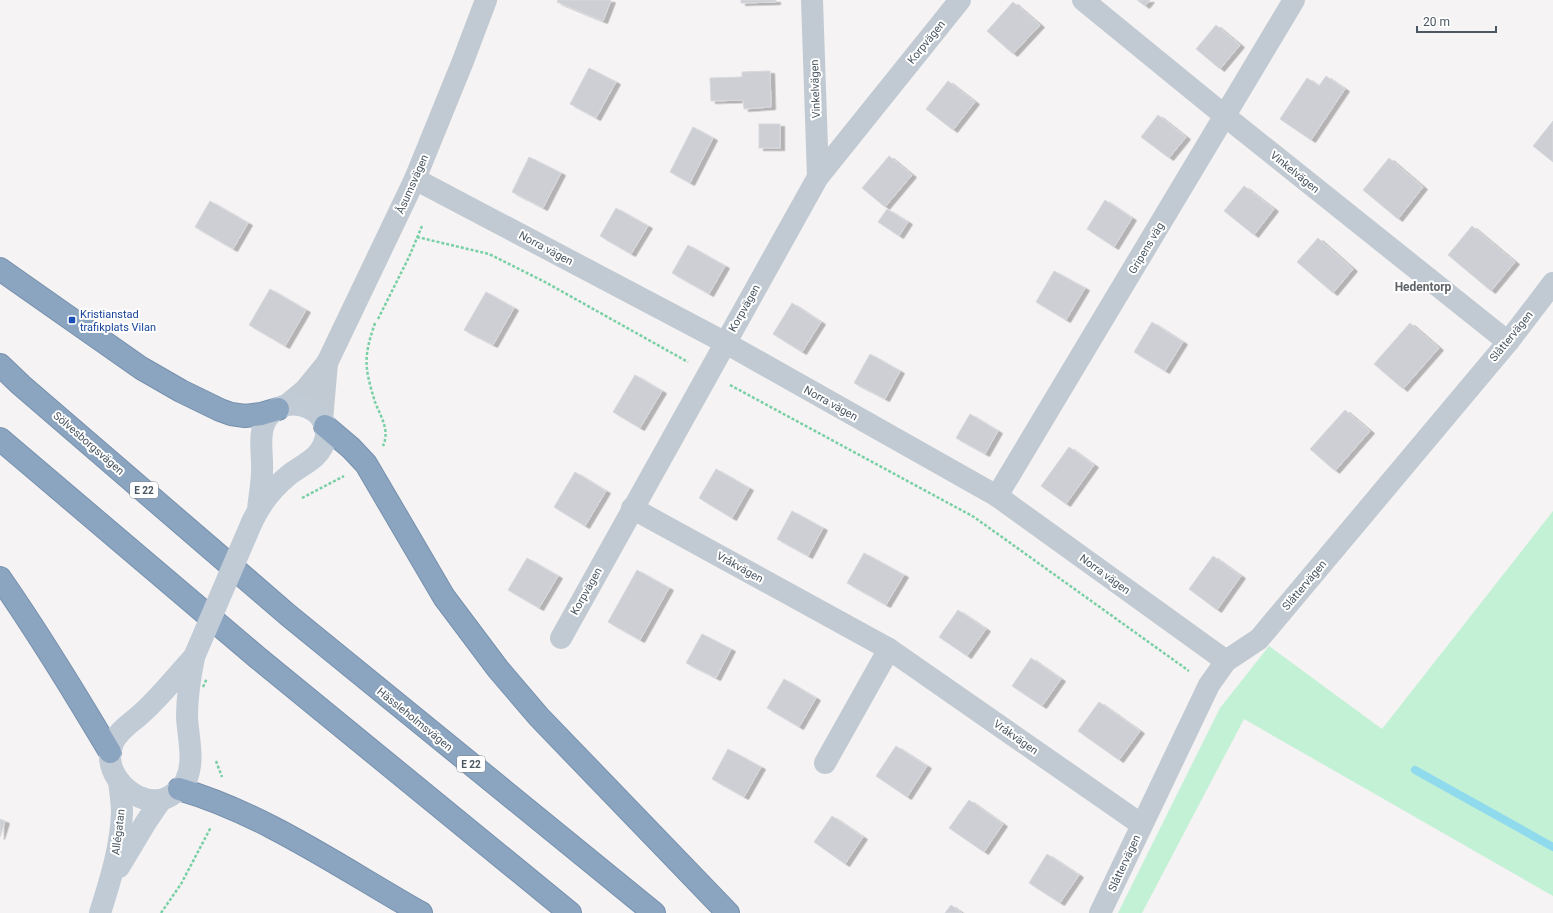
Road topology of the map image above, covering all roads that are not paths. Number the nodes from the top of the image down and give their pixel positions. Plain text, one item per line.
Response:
1 (486, 0) edge
2 (812, 0) edge
3 (960, 0) edge
4 (1083, 0) edge
5 (1294, 0) edge
6 (1225, 116) junction
7 (818, 177) junction
8 (415, 179) junction
9 (0, 269) edge
10 (1553, 283) edge
11 (724, 342) junction
12 (1508, 342) junction
13 (328, 363) junction
14 (0, 365) edge
15 (283, 406) junction
16 (324, 423) junction
17 (0, 438) edge
18 (997, 496) junction
19 (632, 508) junction
20 (255, 516) junction
21 (0, 578) edge
22 (288, 615) joint
23 (560, 638) dead end
24 (889, 649) junction
25 (1226, 661) junction
26 (189, 666) junction
27 (110, 752) junction
28 (825, 763) dead end
29 (119, 781) junction
30 (170, 795) junction
31 (1142, 825) junction
32 (110, 882) junction
33 (100, 913) edge
34 (421, 913) edge
35 (570, 913) edge
36 (654, 913) edge
37 (728, 913) edge
38 (1100, 913) edge

1 - 8 street, Åsumsvägen
2 - 7 street, Vinkelvägen
3 - 7 street, Korpvägen
4 - 6 street, Vinkelvägen
5 - 6 street, Gripens väg
6 - 12 street, Vinkelvägen
6 - 18 street, Gripens väg
7 - 11 street, Korpvägen
8 - 11 street, Norra vägen
8 - 13 street, Åsumsvägen
9 - 15 highway
10 - 12 street, Slåttervägen
11 - 18 street, Norra vägen
11 - 19 street, Korpvägen
12 - 25 street, Slåttervägen
13 - 15 street, Åsumsvägen
13 - 16 street, Åsumsvägen
14 - 22 highway, Sölvesborgsvägen / E 22
15 - 16 main road
15 - 20 main road
16 - 20 main road
16 - 37 highway
17 - 35 highway
18 - 25 street, Norra vägen
19 - 23 street, Korpvägen
19 - 24 street, Vråkvägen
20 - 26 main road, bridge
21 - 27 highway
22 - 36 highway, Hässleholmsvägen / E 22
24 - 28 street
24 - 31 street, Vråkvägen
25 - 31 street, Slåttervägen
26 - 27 main road
26 - 30 main road, Allégatan
27 - 29 main road
29 - 30 main road
29 - 32 main road, Allégatan
30 - 32 main road, Allégatan
30 - 34 highway
31 - 38 street, Slåttervägen
32 - 33 main road, Allégatan

